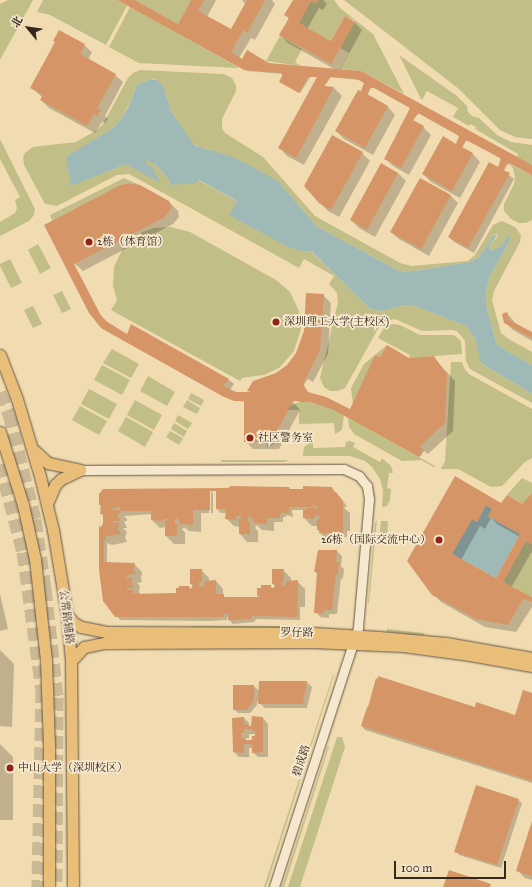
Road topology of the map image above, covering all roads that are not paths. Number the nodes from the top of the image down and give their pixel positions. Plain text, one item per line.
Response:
1 (0, 355) edge
2 (0, 432) edge
3 (32, 448) junction
4 (80, 470) junction
5 (46, 504) junction
6 (67, 615) junction
7 (354, 639) junction
8 (532, 658) edge
9 (71, 661) junction
10 (532, 666) edge
11 (49, 887) edge
12 (73, 887) edge
13 (274, 887) edge

1 - 3 main road, 公常路辅路
2 - 11 main road
3 - 4 main road
3 - 5 main road, 公常路辅路
4 - 5 main road
4 - 7 street, 碧成路
5 - 6 main road, 公常路辅路
6 - 7 main road, 罗仔路
6 - 9 main road, 公常路辅路
7 - 8 main road, 罗仔路
7 - 9 main road, 罗仔路
7 - 10 main road, 罗仔路
7 - 13 street, 碧成路
9 - 12 main road, 公常路辅路

